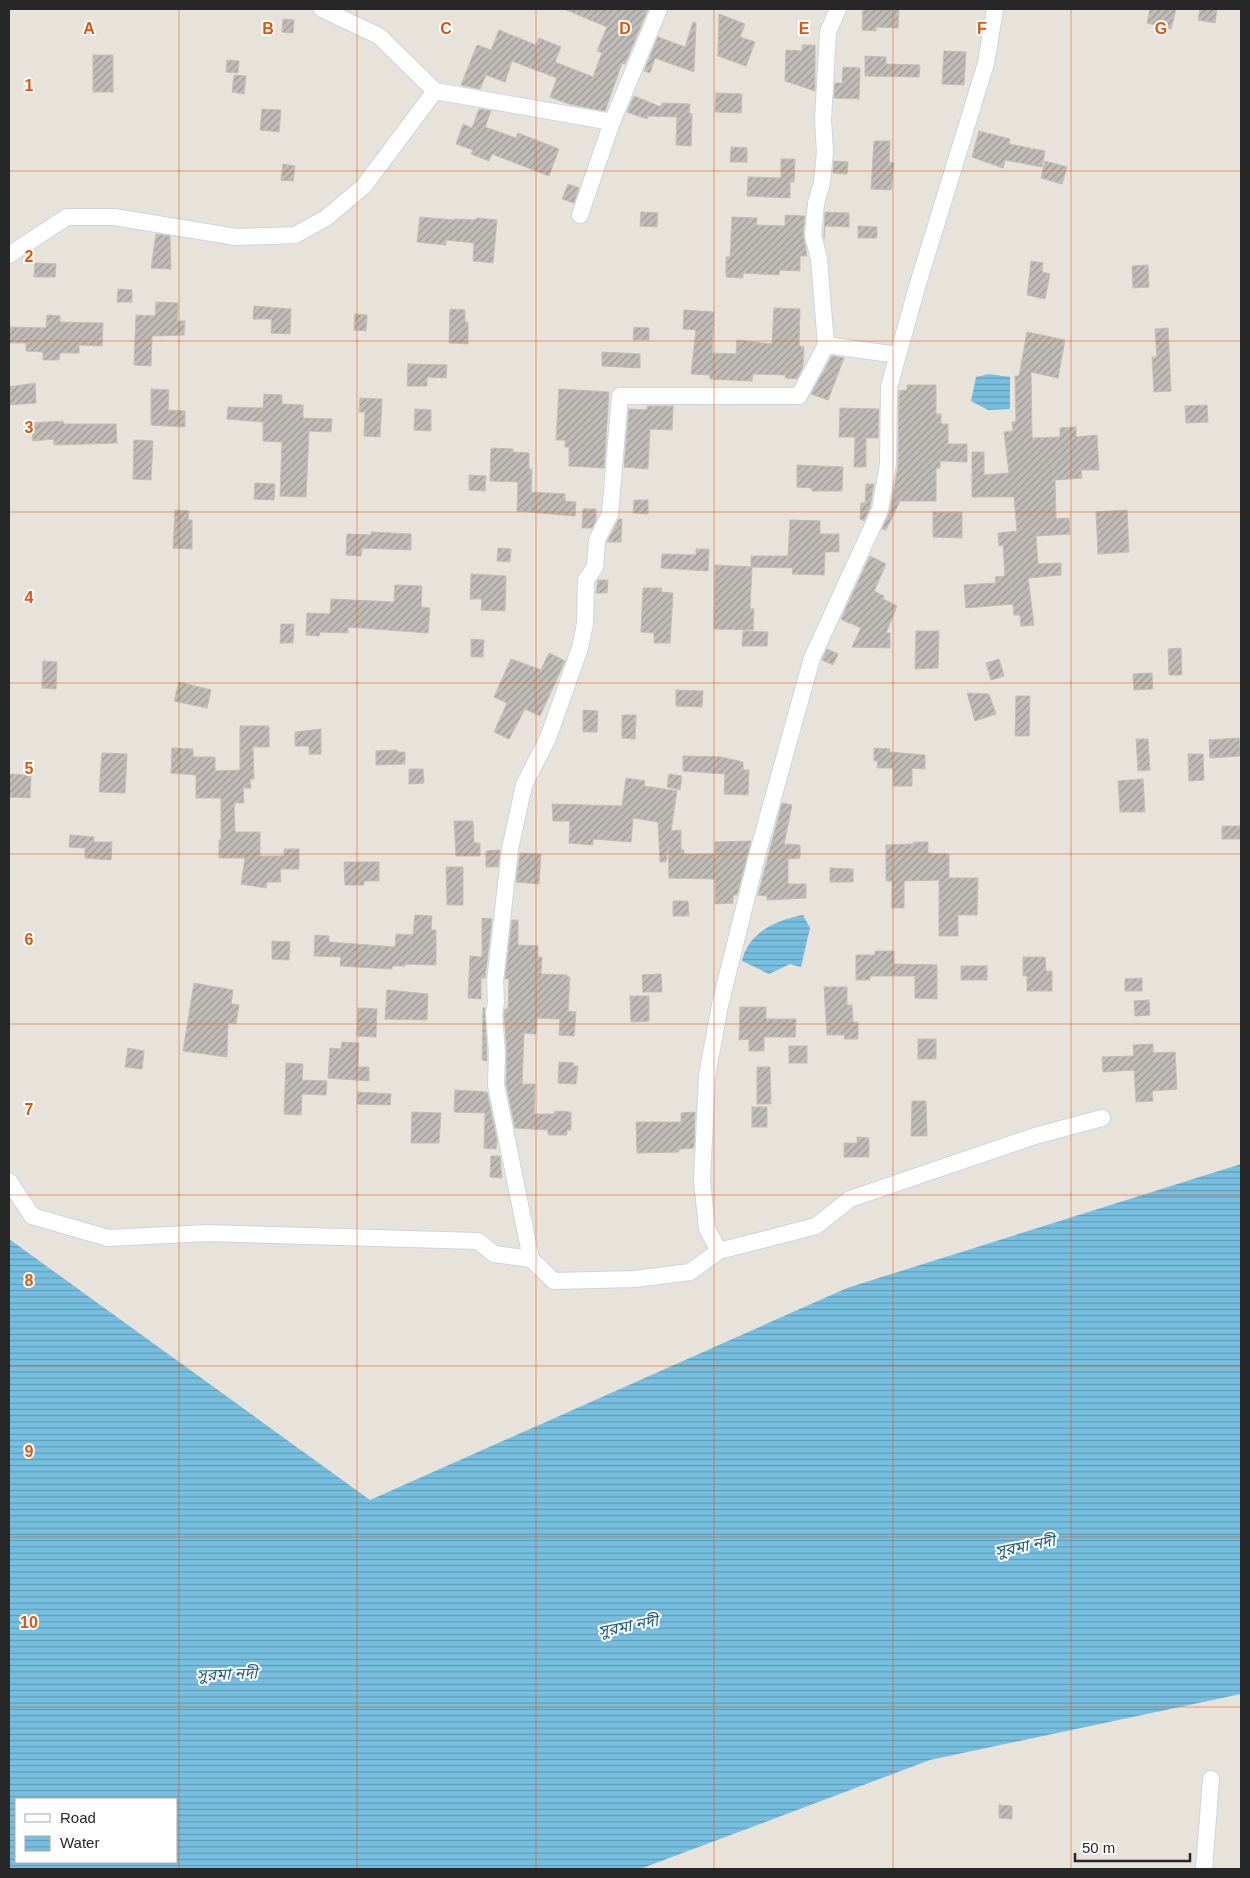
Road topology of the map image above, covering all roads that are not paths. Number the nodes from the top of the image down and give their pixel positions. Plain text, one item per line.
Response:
1 (322, 9) edge
2 (659, 9) edge
3 (838, 9) edge
4 (995, 9) edge
5 (435, 91) junction
6 (612, 122) junction
7 (580, 215) dead end
8 (9, 255) edge
9 (826, 345) junction
10 (898, 355) junction
11 (1102, 1118) dead end
12 (9, 1181) edge
13 (719, 1251) junction
14 (532, 1259) junction
15 (1211, 1779) dead end
16 (1204, 1869) edge

1 - 5 street
2 - 6 street
3 - 9 street
4 - 10 street
5 - 6 street
5 - 8 street
6 - 7 street
9 - 10 street
9 - 14 street
10 - 13 street
11 - 13 street
12 - 14 street
13 - 14 street
15 - 16 street

